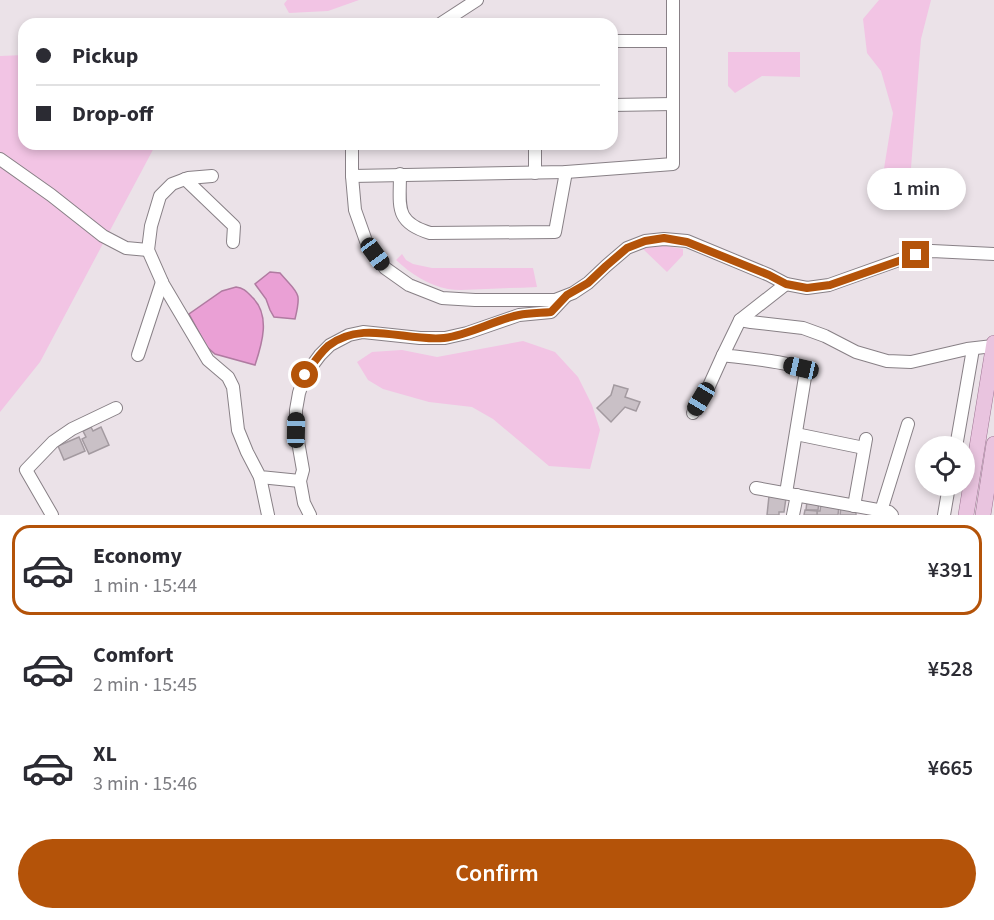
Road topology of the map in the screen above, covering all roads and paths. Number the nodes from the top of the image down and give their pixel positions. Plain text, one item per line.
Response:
1 (477, 0) edge
2 (673, 0) edge
3 (449, 18) edge
4 (618, 41) edge
5 (673, 41) junction
6 (673, 104) junction
7 (618, 105) edge
8 (352, 150) edge
9 (535, 150) edge
10 (0, 159) edge
11 (566, 172) junction
12 (535, 173) junction
13 (400, 174) junction
14 (212, 176) dead end
15 (352, 176) junction
16 (185, 179) junction
17 (233, 242) dead end
18 (148, 250) junction
19 (994, 254) edge
20 (162, 282) junction
21 (786, 284) junction
22 (567, 295) junction
23 (740, 320) junction
24 (994, 345) edge
25 (974, 349) junction
26 (138, 355) dead end
27 (723, 355) junction
28 (116, 408) dead end
29 (693, 413) dead end
30 (908, 424) dead end
31 (796, 434) junction
32 (958, 436) edge
33 (994, 444) edge
34 (260, 477) junction
35 (300, 481) junction
36 (756, 488) dead end
37 (792, 494) junction
38 (947, 496) edge
39 (862, 510) edge
40 (886, 513) edge
41 (52, 515) edge
42 (268, 515) edge
43 (310, 515) edge
44 (793, 515) edge
45 (944, 515) edge
46 (966, 515) edge
47 (983, 515) edge

1 - 3 street
2 - 5 street
4 - 5 street
5 - 6 street
6 - 7 street
6 - 11 street
8 - 15 street
9 - 12 street
10 - 18 street
11 - 12 street
11 - 13 street
12 - 13 street
13 - 15 street
14 - 16 street
15 - 22 street
16 - 17 street
16 - 18 street
18 - 20 street
19 - 21 street
20 - 26 street
20 - 34 street
21 - 22 street
21 - 23 street
22 - 35 street
23 - 25 street
23 - 27 street
24 - 25 street
24 - 46 main road
25 - 32 street
27 - 29 street
27 - 31 street
28 - 41 street
30 - 40 street
31 - 37 street
31 - 39 street
33 - 47 main road
34 - 35 street
34 - 42 street
35 - 43 street
36 - 37 street
37 - 39 street
37 - 44 street
38 - 45 street
39 - 40 street

